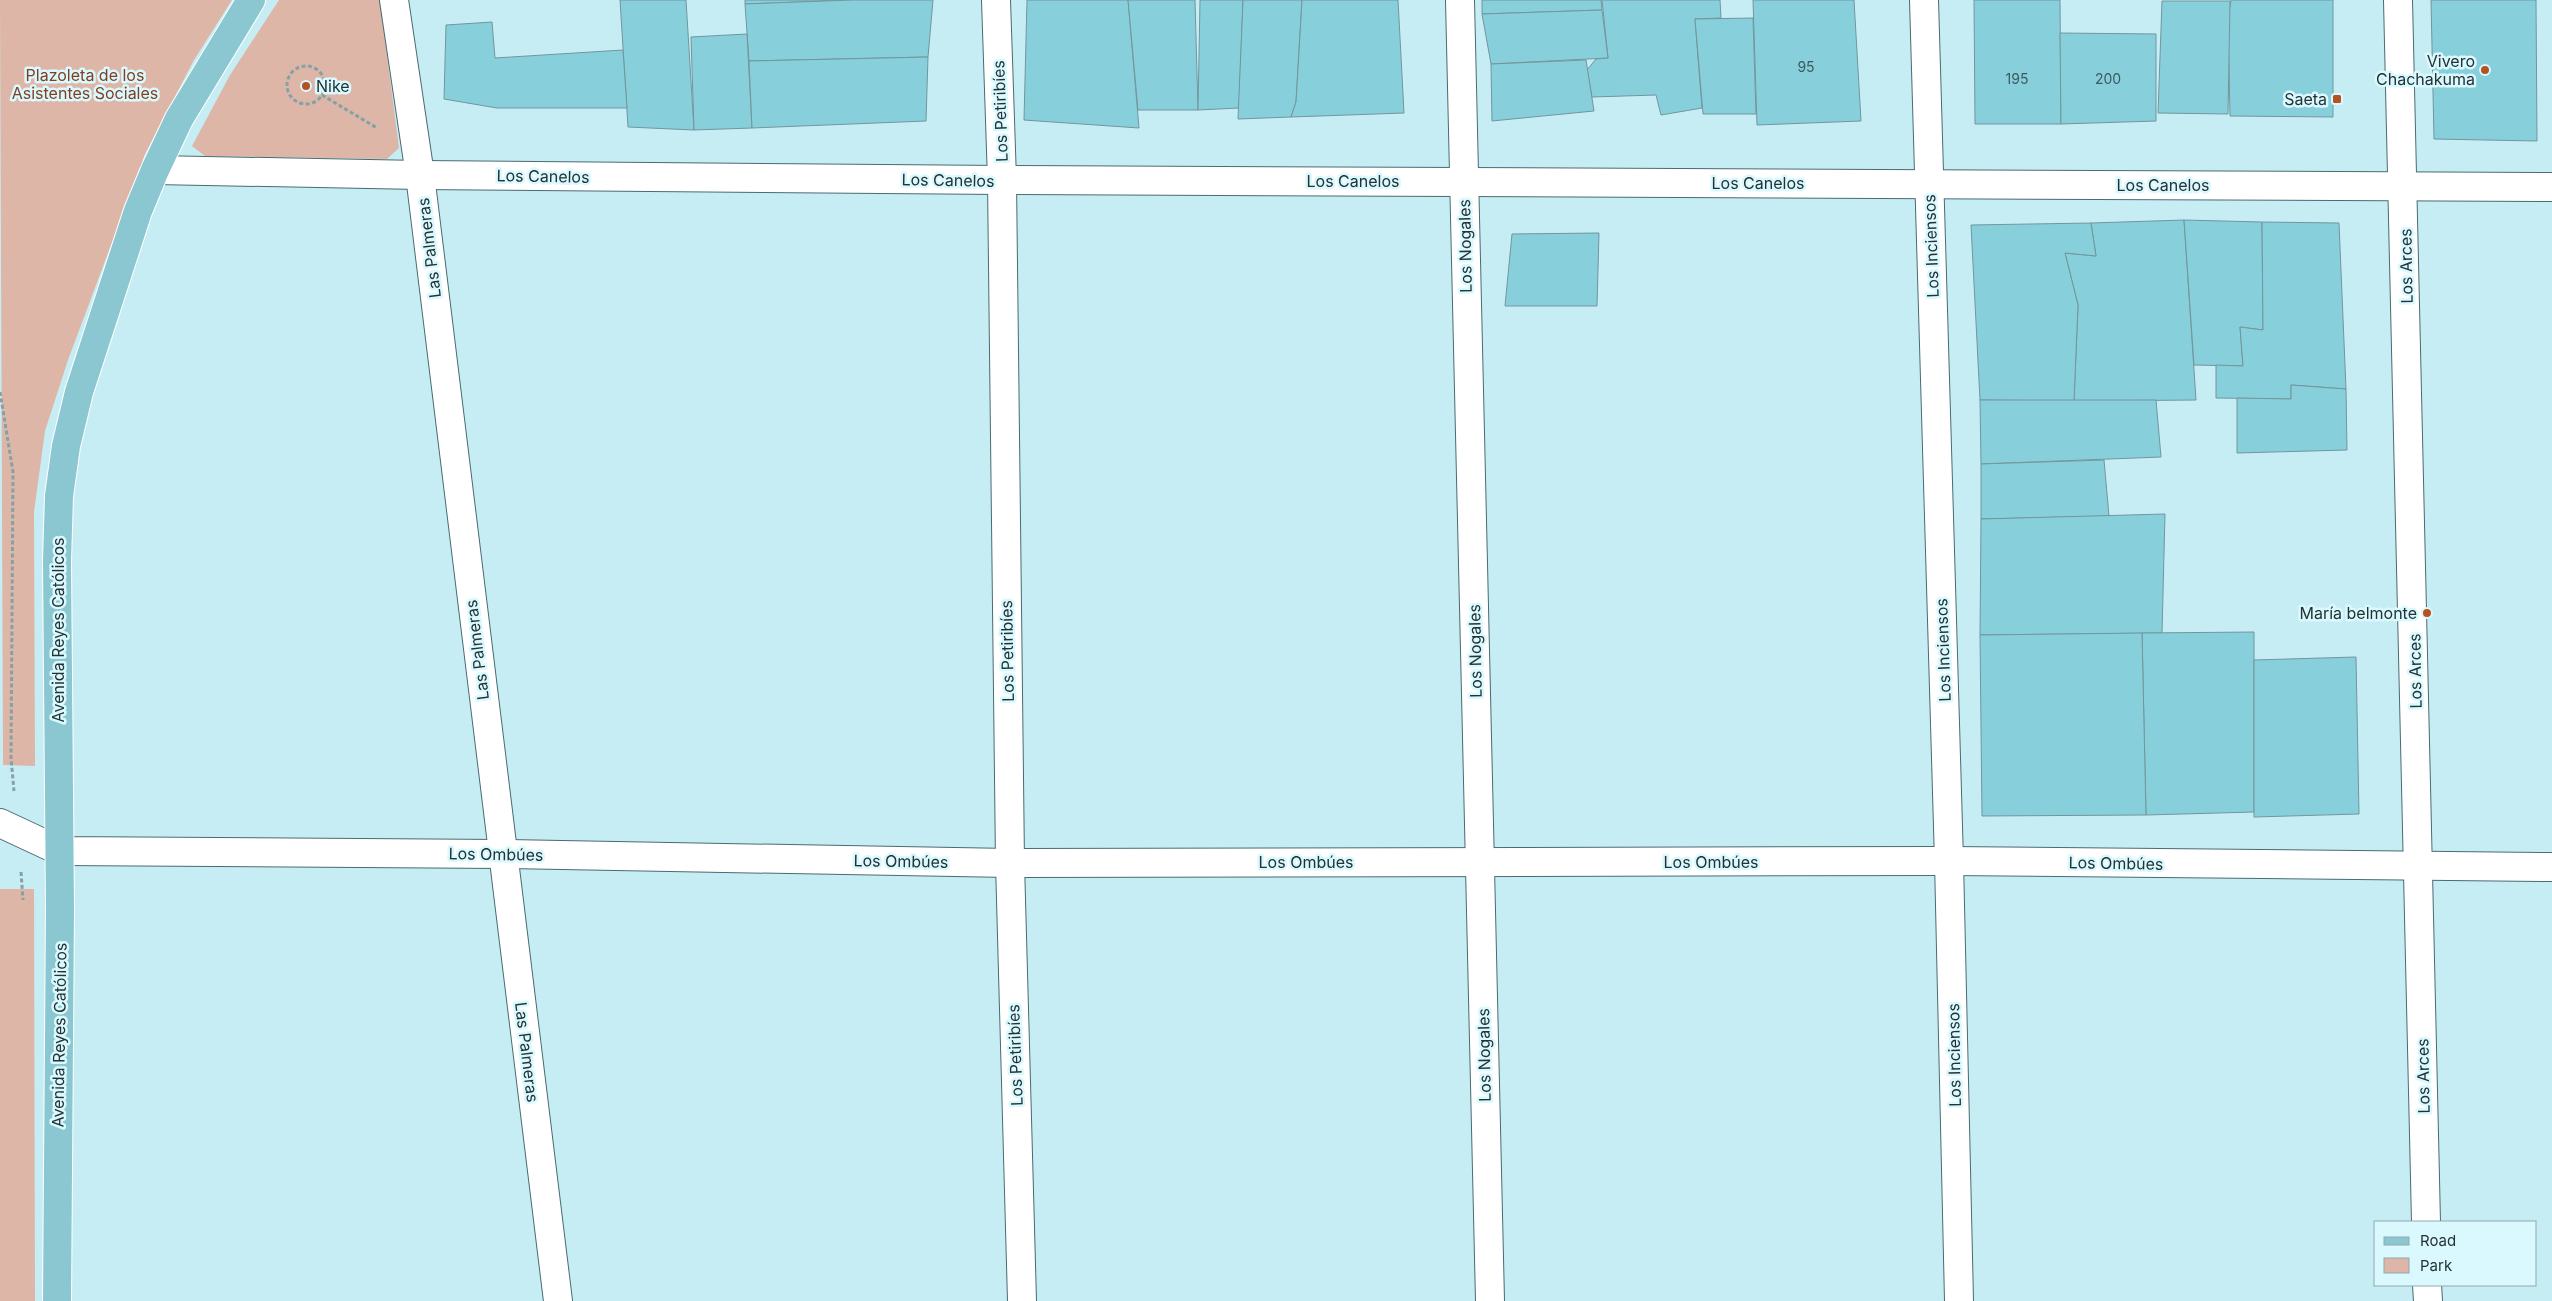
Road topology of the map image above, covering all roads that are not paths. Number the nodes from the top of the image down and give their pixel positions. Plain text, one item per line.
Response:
1 (251, 0) edge
2 (394, 0) edge
3 (996, 0) edge
4 (1460, 0) edge
5 (1924, 0) edge
6 (2398, 0) edge
7 (155, 170) junction
8 (420, 175) junction
9 (1002, 180) junction
10 (1464, 181) junction
11 (1929, 184) junction
12 (2404, 185) junction
13 (2552, 187) edge
14 (0, 823) edge
15 (60, 851) junction
16 (502, 854) junction
17 (1949, 861) junction
18 (1479, 862) junction
19 (1010, 863) junction
20 (2419, 866) junction
21 (2552, 867) edge
22 (2426, 1221) edge
23 (2427, 1286) edge
24 (57, 1301) edge
25 (558, 1301) edge
26 (1022, 1301) edge
27 (1490, 1301) edge
28 (1959, 1301) edge
29 (2428, 1301) edge

1 - 7 main road, Avenida Reyes Católicos
2 - 8 street, Las Palmeras
3 - 9 street, Los Petiribíes
4 - 10 street, Los Nogales
5 - 11 street, Los Inciensos
6 - 12 street, Los Arces
7 - 8 street, Los Canelos
7 - 15 main road, Avenida Reyes Católicos
8 - 9 street, Los Canelos
8 - 16 street, Las Palmeras
9 - 10 street, Los Canelos
9 - 19 street, Los Petiribíes
10 - 11 street, Los Canelos
10 - 18 street, Los Nogales
11 - 12 street, Los Canelos
11 - 17 street, Los Inciensos
12 - 13 street, Los Canelos
12 - 20 street, Los Arces
14 - 15 street
15 - 16 street, Los Ombúes
15 - 24 main road, Avenida Reyes Católicos
16 - 19 street, Los Ombúes
16 - 25 street, Las Palmeras
17 - 18 street, Los Ombúes
17 - 20 street, Los Ombúes
17 - 28 street, Los Inciensos
18 - 19 street, Los Ombúes
18 - 27 street, Los Nogales
19 - 26 street, Los Petiribíes
20 - 21 street, Los Ombúes
20 - 22 street, Los Arces
23 - 29 street

